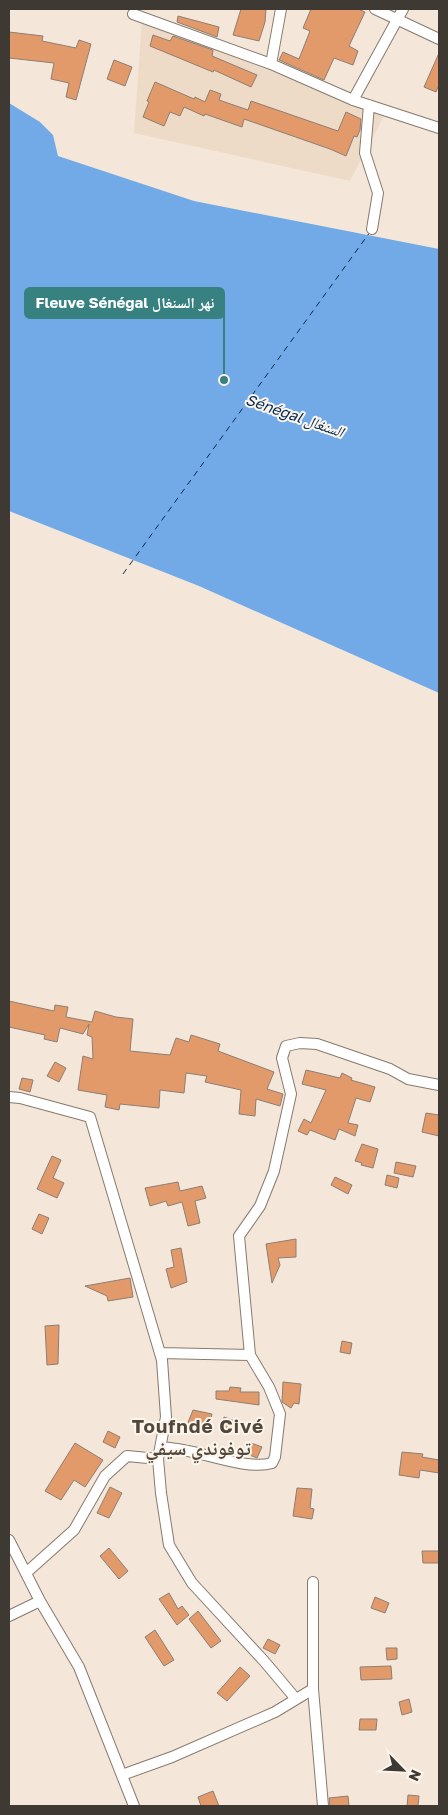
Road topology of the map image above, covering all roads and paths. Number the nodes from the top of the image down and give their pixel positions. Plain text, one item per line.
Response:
1 (281, 9) edge
2 (375, 9) edge
3 (403, 9) edge
4 (133, 14) dead end
5 (397, 19) junction
6 (439, 39) edge
7 (271, 64) junction
8 (352, 100) junction
9 (368, 105) junction
10 (439, 128) edge
11 (372, 229) dead end
12 (439, 1084) edge
13 (9, 1097) edge
14 (160, 1353) junction
15 (250, 1356) junction
16 (161, 1447) junction
17 (158, 1459) junction
18 (9, 1540) edge
19 (27, 1572) junction
20 (313, 1582) dead end
21 (40, 1601) junction
22 (9, 1616) edge
23 (313, 1689) junction
24 (296, 1699) junction
25 (122, 1775) junction
26 (134, 1806) edge
27 (323, 1806) edge

1 - 7 street
2 - 5 street
3 - 5 street
4 - 7 street
5 - 6 street
5 - 8 street
7 - 8 street
8 - 9 street
9 - 10 street
9 - 11 street
12 - 15 street
13 - 14 street
14 - 15 street
14 - 16 street
15 - 16 street
16 - 17 street
17 - 19 street
17 - 24 street
18 - 19 street
19 - 21 street
20 - 23 street
21 - 22 street
21 - 25 street
23 - 24 street
23 - 27 street
24 - 25 street
25 - 26 street

